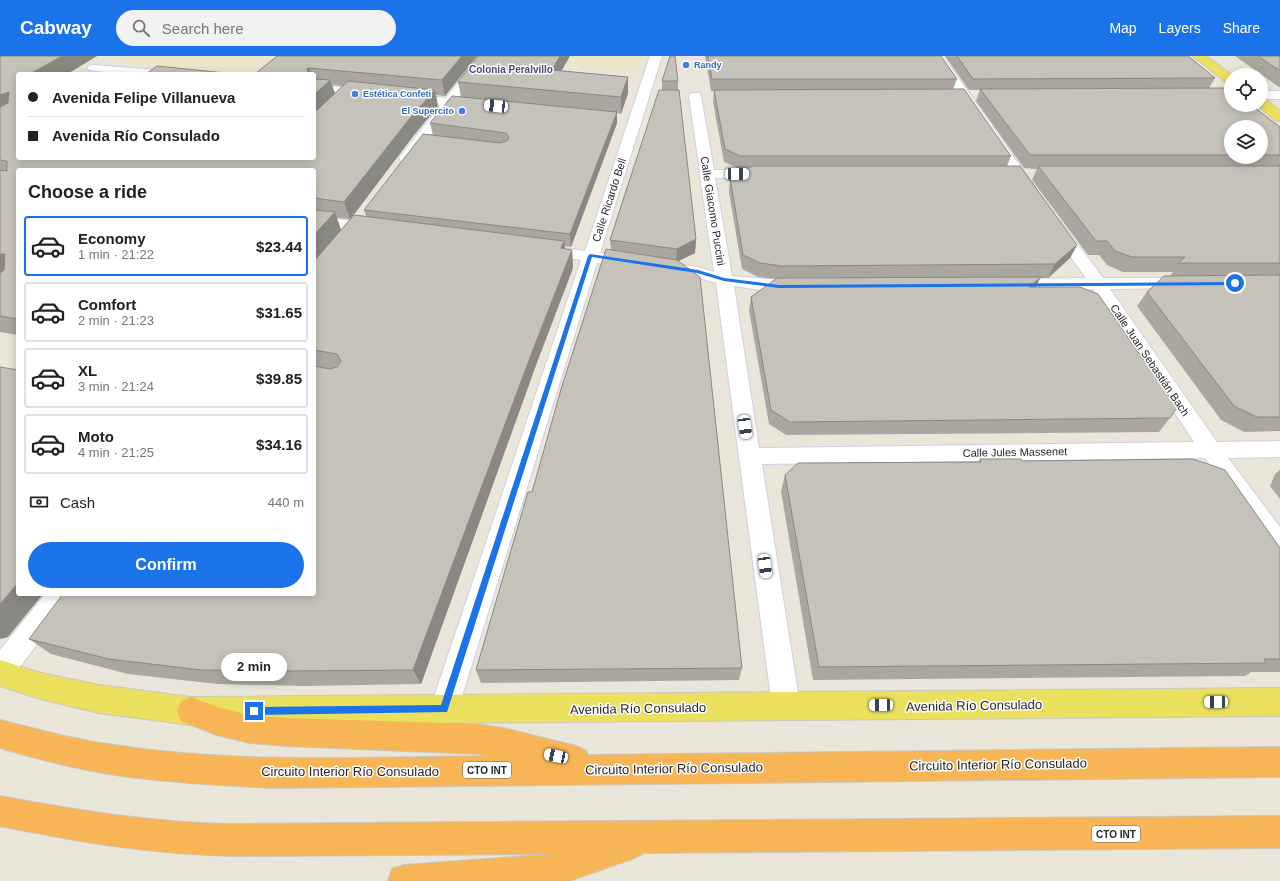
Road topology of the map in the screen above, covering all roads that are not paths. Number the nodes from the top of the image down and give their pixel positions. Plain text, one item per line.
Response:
1 (485, 56) edge
2 (656, 56) edge
3 (937, 56) edge
4 (1199, 56) edge
5 (105, 60) dead end
6 (93, 68) junction
7 (86, 72) edge
8 (137, 72) edge
9 (1224, 75) edge
10 (316, 89) edge
11 (349, 92) junction
12 (380, 95) edge
13 (1268, 95) edge
14 (1280, 95) edge
15 (395, 96) edge
16 (695, 96) dead end
17 (644, 97) junction
18 (658, 97) edge
19 (339, 102) edge
20 (450, 102) junction
21 (489, 106) edge
22 (1268, 108) edge
23 (1280, 117) edge
24 (620, 119) dead end
25 (635, 120) junction
26 (420, 139) junction
27 (435, 141) edge
28 (397, 170) edge
29 (706, 174) junction
30 (778, 174) edge
31 (316, 221) edge
32 (386, 230) edge
33 (528, 248) edge
34 (590, 256) junction
35 (724, 280) junction
36 (1098, 283) junction
37 (1201, 283) edge
38 (995, 284) edge
39 (811, 286) edge
40 (1210, 449) junction
41 (1280, 449) edge
42 (749, 456) junction
43 (1280, 546) edge
44 (58, 596) edge
45 (0, 672) edge
46 (1280, 702) edge
47 (786, 706) junction
48 (444, 709) junction
49 (191, 711) junction
50 (0, 734) edge
51 (1280, 762) edge
52 (612, 769) junction
53 (0, 811) edge
54 (1280, 832) edge
55 (649, 837) junction
56 (404, 881) edge

1 - 20 street
2 - 17 street, Calle Ricardo Bell
3 - 36 street, Calle Juan Sebastián Bach
4 - 9 main road
5 - 6 street
6 - 7 street
6 - 8 street
10 - 11 street
11 - 12 street
11 - 19 street
13 - 14 street
15 - 20 street
16 - 29 street, Calle Giacomo Puccini
17 - 18 street
17 - 25 street, Calle Ricardo Bell
20 - 21 street
20 - 26 street
22 - 23 main road
24 - 25 street
25 - 34 street, Calle Ricardo Bell
26 - 27 street
26 - 28 street
29 - 30 street
29 - 35 street, Calle Giacomo Puccini
31 - 32 street
33 - 34 street
34 - 35 street
34 - 48 street, Calle Ricardo Bell
35 - 39 street
35 - 42 street, Calle Giacomo Puccini
36 - 37 street
36 - 38 street
36 - 40 street, Calle Juan Sebastián Bach
40 - 41 street, Calle Jules Massenet
40 - 42 street, Calle Jules Massenet
40 - 43 street, Calle Juan Sebastián Bach
42 - 47 street, Calle Giacomo Puccini
44 - 45 street
45 - 49 main road, Avenida Río Consulado
46 - 47 main road, Avenida Río Consulado
47 - 48 main road, Avenida Río Consulado
48 - 49 main road, Avenida Río Consulado
49 - 52 highway
50 - 52 highway, Circuito Interior Río Consulado / CTO INT
51 - 52 highway, Circuito Interior Río Consulado / CTO INT
53 - 55 highway, CTO INT
54 - 55 highway, CTO INT
55 - 56 highway

